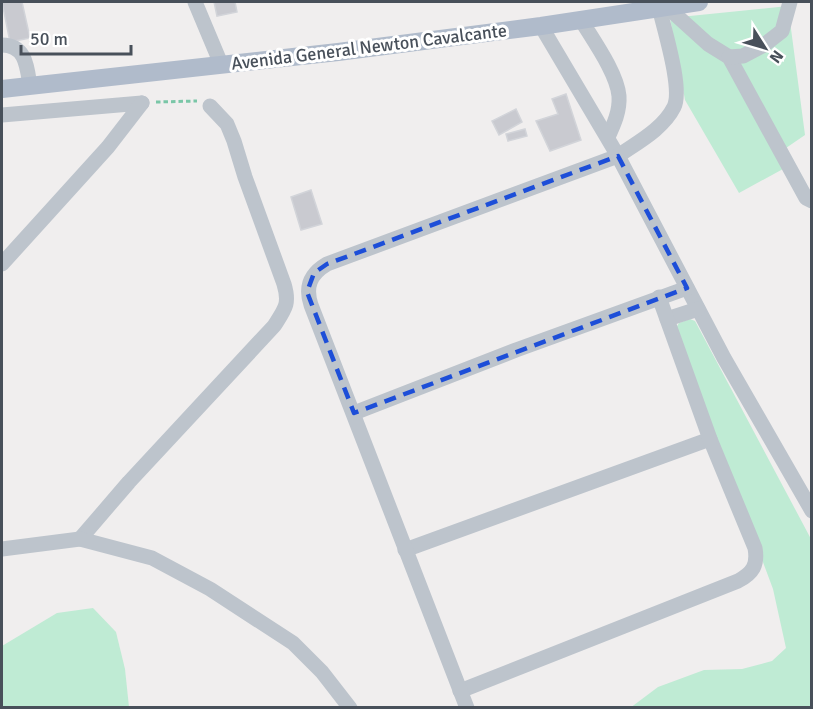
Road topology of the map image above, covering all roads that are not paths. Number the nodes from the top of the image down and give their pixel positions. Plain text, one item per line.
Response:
1 (195, 2) edge
2 (699, 2) edge
3 (790, 2) edge
4 (653, 6) edge
5 (581, 20) junction
6 (541, 26) junction
7 (2, 45) edge
8 (729, 57) junction
9 (221, 64) junction
10 (30, 86) junction
11 (2, 89) edge
12 (210, 106) road end
13 (2, 115) edge
14 (608, 137) junction
15 (618, 156) junction
16 (812, 201) edge
17 (2, 264) edge
18 (687, 288) junction
19 (659, 297) junction
20 (698, 309) junction
21 (667, 319) junction
22 (354, 413) junction
23 (710, 439) junction
24 (812, 511) edge
25 (80, 539) junction
26 (2, 549) edge
27 (405, 550) junction
28 (460, 691) junction
29 (350, 708) edge
30 (467, 708) edge

1 - 9 street
2 - 4 main road, Avenida General Newton Cavalcante
3 - 8 street
4 - 5 main road, Avenida General Newton Cavalcante
4 - 8 street
4 - 15 street
5 - 6 main road, Avenida General Newton Cavalcante
5 - 14 street
6 - 9 main road, Avenida General Newton Cavalcante
6 - 14 street
7 - 10 street
8 - 16 street
9 - 10 main road, Avenida General Newton Cavalcante
10 - 11 main road, Avenida General Newton Cavalcante
12 - 25 street
13 - 17 street
14 - 15 street
15 - 18 street
15 - 22 street
18 - 19 street
18 - 20 street
19 - 21 street
19 - 22 street
20 - 21 street
20 - 24 street
21 - 23 street
22 - 27 street
23 - 27 street
23 - 28 street
25 - 26 street
25 - 29 street
27 - 28 street
28 - 30 street

